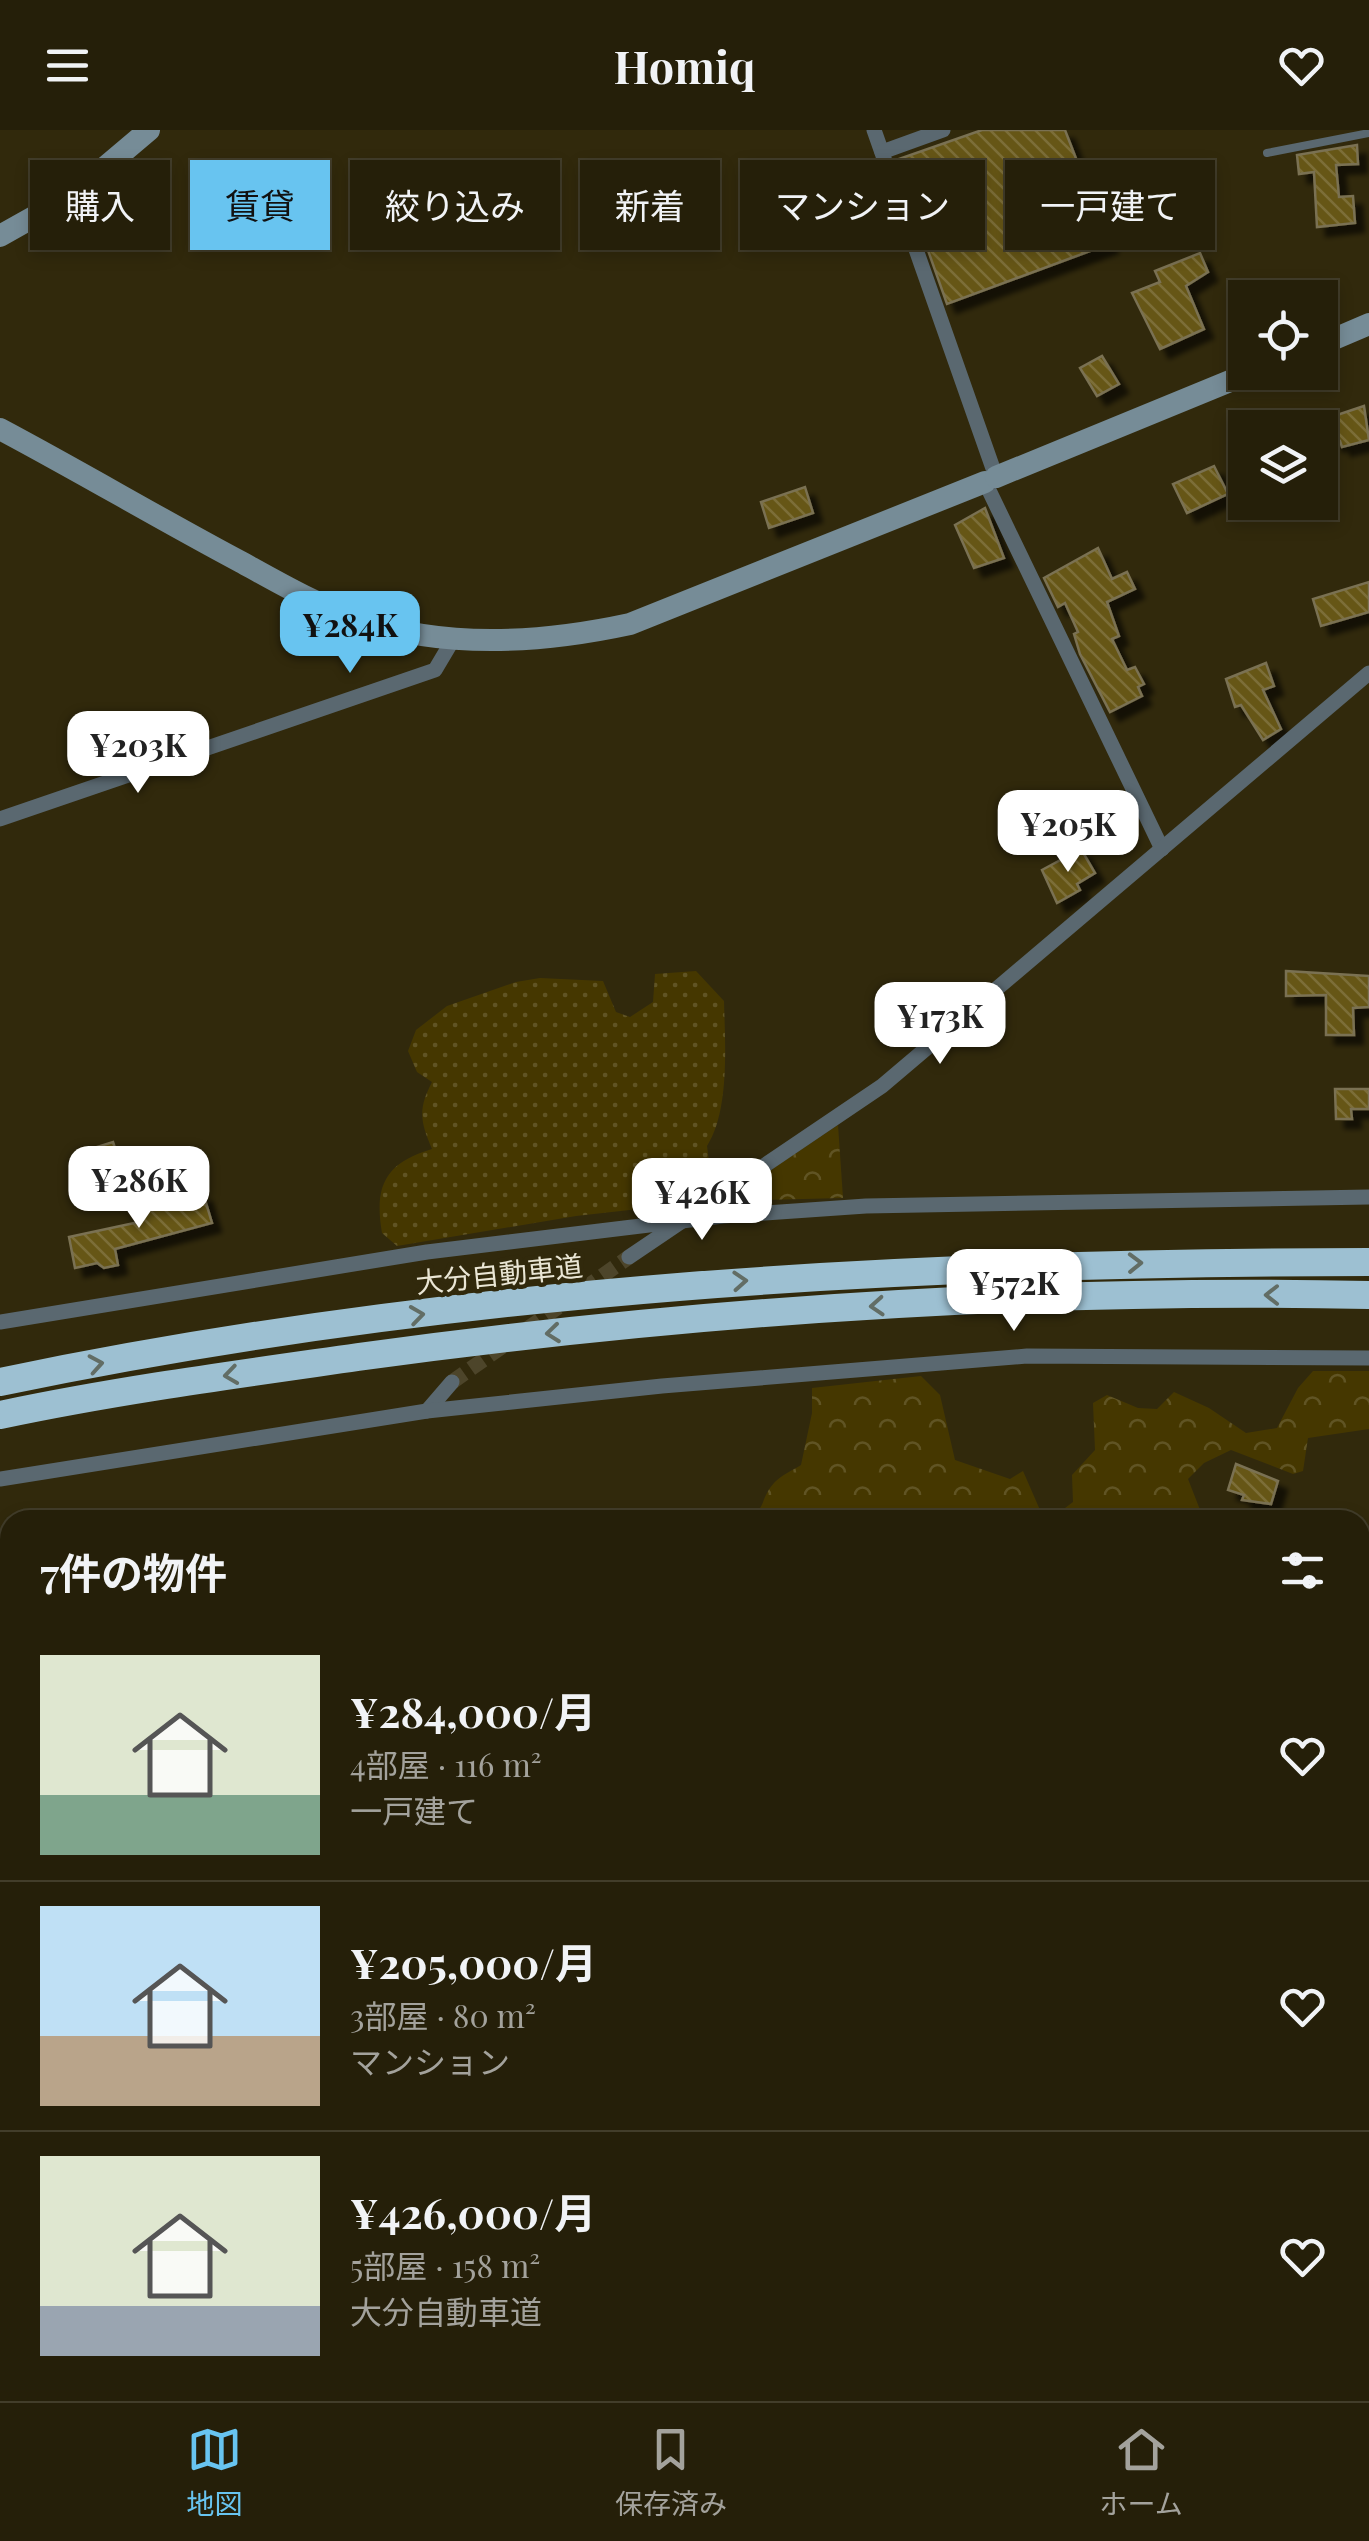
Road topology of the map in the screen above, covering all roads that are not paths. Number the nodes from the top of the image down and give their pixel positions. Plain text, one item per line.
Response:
1 (149, 130) edge
2 (874, 130) edge
3 (943, 130) edge
4 (1369, 133) edge
5 (882, 152) junction
6 (1266, 153) dead end
7 (0, 236) edge
8 (1369, 324) edge
9 (1338, 337) edge
10 (1228, 382) edge
11 (0, 428) edge
12 (990, 480) junction
13 (454, 638) junction
14 (1369, 673) edge
15 (0, 819) edge
16 (1162, 849) junction
17 (1369, 1197) edge
18 (674, 1224) junction
19 (629, 1257) tunnel mouth
20 (1369, 1262) edge
21 (1369, 1295) edge
22 (0, 1322) edge
23 (1369, 1358) edge
24 (0, 1382) edge
25 (452, 1382) tunnel mouth
26 (427, 1411) junction
27 (0, 1415) edge
28 (0, 1479) edge

1 - 7 street
2 - 5 street
3 - 5 street
4 - 6 lane
5 - 12 street
8 - 9 street
10 - 12 street
11 - 13 street
12 - 13 street
12 - 16 street
13 - 15 street
14 - 16 street
16 - 18 street
17 - 18 street
18 - 19 street
18 - 22 street
24 -> 20 highway, 大分自動車道
21 -> 27 highway
23 - 26 street
25 - 26 street
26 - 28 street

